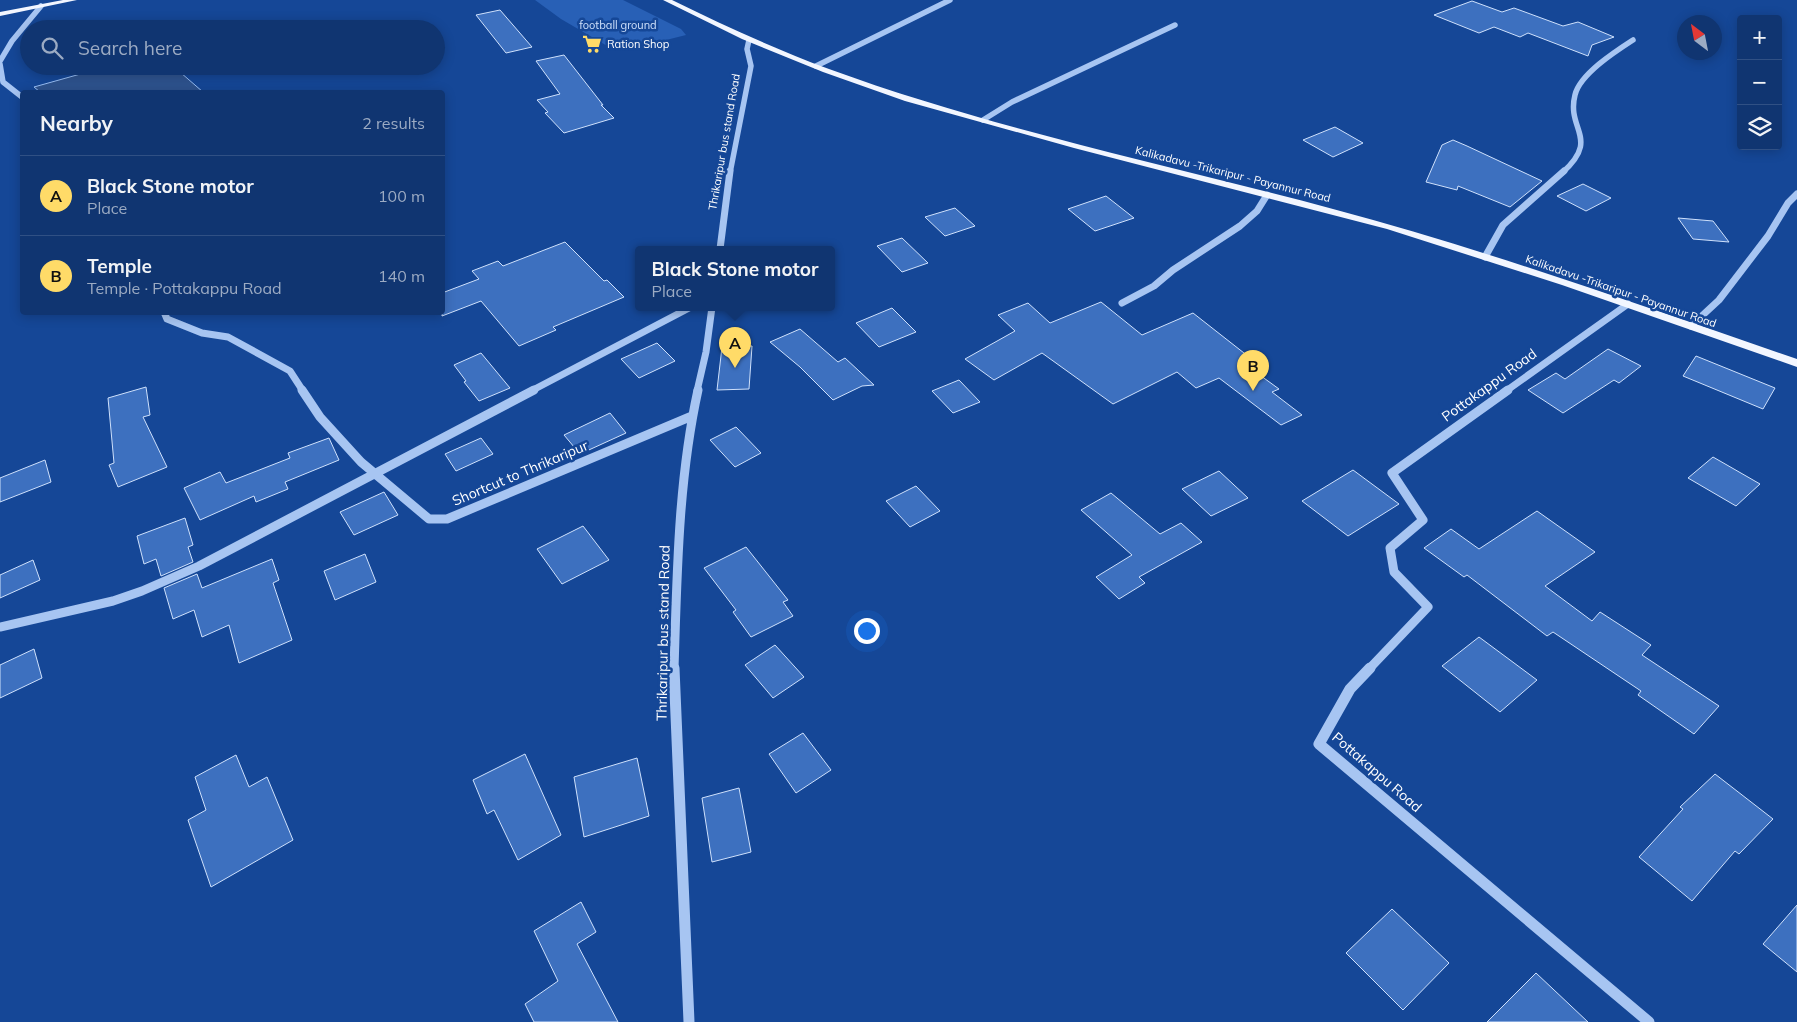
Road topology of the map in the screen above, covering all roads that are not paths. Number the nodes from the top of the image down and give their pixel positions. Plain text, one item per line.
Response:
1 (74, 0) edge
2 (666, 0) edge
3 (950, 0) edge
4 (41, 6) junction
5 (0, 14) edge
6 (29, 20) edge
7 (1175, 25) dead end
8 (20, 31) edge
9 (749, 40) junction
10 (1633, 40) dead end
11 (0, 62) edge
12 (816, 66) junction
13 (20, 95) edge
14 (983, 120) junction
15 (1797, 194) edge
16 (1267, 195) junction
17 (720, 246) edge
18 (1485, 257) junction
19 (1122, 303) dead end
20 (1628, 304) junction
21 (683, 311) edge
22 (711, 311) edge
23 (165, 315) edge
24 (1691, 326) junction
25 (1797, 363) edge
26 (692, 416) junction
27 (374, 474) junction
28 (0, 627) edge
29 (690, 1022) edge
30 (1649, 1022) edge

1 - 4 main road
2 - 9 main road, Kalikadavu -Trikaripur - Payannur Road
3 - 12 street
4 - 5 main road
4 - 6 street
7 - 14 street
8 - 11 street
9 - 12 main road, Kalikadavu -Trikaripur - Payannur Road
9 - 17 street, Thrikaripur bus stand Road
10 - 18 street
11 - 13 street
12 - 14 main road, Kalikadavu -Trikaripur - Payannur Road
14 - 16 main road, Kalikadavu -Trikaripur - Payannur Road
15 - 24 street
16 - 18 main road, Kalikadavu -Trikaripur - Payannur Road
16 - 19 street
18 - 20 main road, Kalikadavu -Trikaripur - Payannur Road
20 - 24 main road, Kalikadavu -Trikaripur - Payannur Road
20 - 30 street, Pottakappu Road
21 - 27 street
22 - 26 street, Thrikaripur bus stand Road
23 - 27 street, Shortcut to Thrikaripur
24 - 25 main road, Kalikadavu -Trikaripur - Payannur Road
26 - 27 street, Shortcut to Thrikaripur
26 - 29 street, Thrikaripur bus stand Road
27 - 28 street

